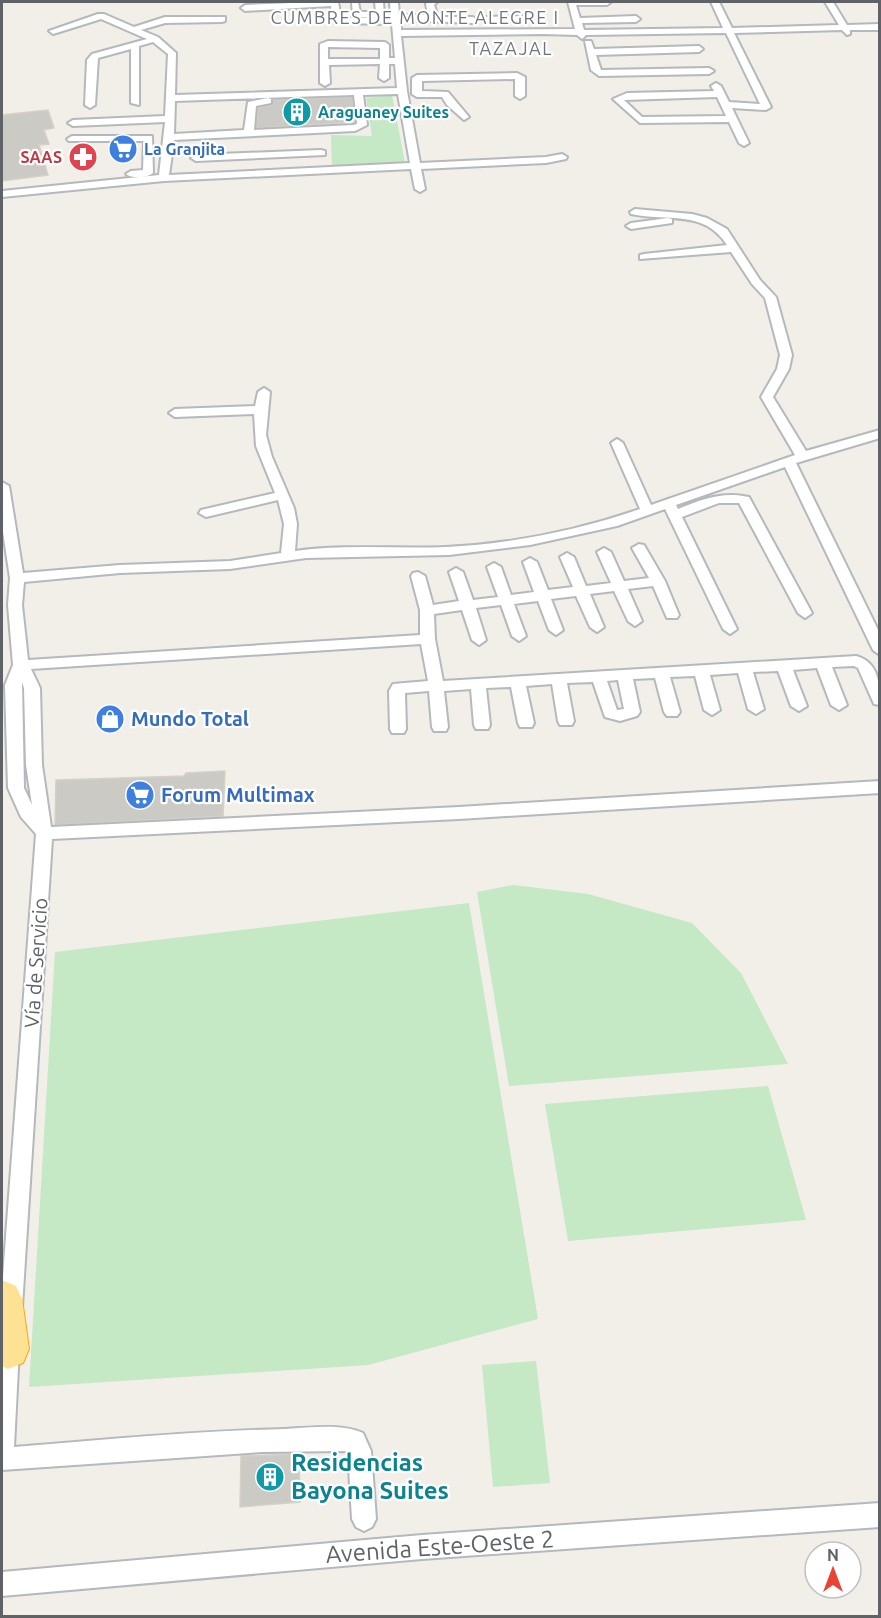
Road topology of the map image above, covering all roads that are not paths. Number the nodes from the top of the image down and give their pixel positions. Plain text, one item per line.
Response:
1 (379, 2) edge
2 (394, 2) edge
3 (433, 2) edge
4 (607, 2) edge
5 (715, 2) edge
6 (829, 2) edge
7 (335, 3) dead end
8 (358, 3) edge
9 (245, 8) dead end
10 (433, 17) junction
11 (222, 19) dead end
12 (397, 19) junction
13 (636, 19) dead end
14 (473, 20) dead end
15 (485, 20) dead end
16 (576, 21) junction
17 (713, 24) dead end
18 (879, 27) edge
19 (845, 29) junction
20 (134, 30) junction
21 (53, 31) dead end
22 (527, 32) junction
23 (729, 32) junction
24 (879, 32) edge
25 (652, 34) junction
26 (397, 35) junction
27 (620, 36) junction
28 (155, 39) junction
29 (585, 41) junction
30 (135, 44) junction
31 (625, 51) junction
32 (385, 61) junction
33 (399, 61) junction
34 (324, 62) junction
35 (707, 68) junction
36 (384, 78) dead end
37 (324, 83) dead end
38 (355, 95) junction
39 (520, 96) dead end
40 (171, 98) junction
41 (403, 98) junction
42 (449, 100) junction
43 (136, 103) dead end
44 (90, 105) dead end
45 (728, 111) junction
46 (464, 117) dead end
47 (170, 119) junction
48 (73, 123) dead end
49 (249, 134) junction
50 (169, 137) junction
51 (72, 139) dead end
52 (744, 143) dead end
53 (321, 153) dead end
54 (562, 157) dead end
55 (196, 158) dead end
56 (257, 159) junction
57 (417, 167) junction
58 (258, 173) junction
59 (140, 177) junction
60 (164, 178) junction
61 (54, 181) dead end
62 (420, 189) dead end
63 (2, 194) edge
64 (635, 212) dead end
65 (696, 218) junction
66 (631, 226) dead end
67 (734, 248) junction
68 (644, 256) dead end
69 (264, 392) dead end
70 (262, 410) junction
71 (176, 413) dead end
72 (879, 434) edge
73 (617, 443) dead end
74 (796, 459) junction
75 (2, 486) edge
76 (283, 495) junction
77 (672, 509) junction
78 (647, 510) junction
79 (206, 513) dead end
80 (292, 530) junction
81 (639, 548) dead end
82 (604, 552) dead end
83 (306, 554) junction
84 (288, 556) junction
85 (567, 557) dead end
86 (530, 562) dead end
87 (494, 567) dead end
88 (456, 572) dead end
89 (418, 576) dead end
90 (17, 578) junction
91 (658, 581) junction
92 (621, 586) junction
93 (582, 591) junction
94 (544, 596) junction
95 (507, 601) junction
96 (468, 606) junction
97 (427, 610) junction
98 (805, 613) dead end
99 (672, 615) dead end
100 (635, 621) dead end
101 (597, 627) dead end
102 (730, 628) dead end
103 (556, 630) dead end
104 (519, 636) dead end
105 (428, 639) junction
106 (479, 640) dead end
107 (879, 650) edge
108 (824, 663) junction
109 (21, 665) junction
110 (784, 666) junction
111 (744, 669) junction
112 (701, 671) junction
113 (662, 674) junction
114 (625, 676) junction
115 (598, 678) junction
116 (559, 680) junction
117 (518, 682) junction
118 (478, 684) junction
119 (436, 686) junction
120 (879, 700) edge
121 (839, 705) dead end
122 (799, 706) dead end
123 (756, 709) dead end
124 (712, 710) dead end
125 (672, 712) dead end
126 (566, 721) dead end
127 (526, 723) dead end
128 (482, 725) dead end
129 (440, 727) dead end
130 (398, 729) dead end
131 (14, 762) junction
132 (34, 765) junction
133 (879, 787) edge
134 (44, 833) junction
135 (2, 1299) edge
136 (8, 1349) junction
137 (2, 1450) edge
138 (2, 1459) edge
139 (879, 1515) edge
140 (364, 1519) dead end
141 (2, 1584) edge

1 - 8 street
2 - 12 street
3 - 10 street
4 - 16 street
5 - 23 street
6 - 19 street
7 - 8 street
9 - 12 street
10 - 12 street
10 - 14 street
11 - 20 street
12 - 26 street
13 - 16 street
15 - 22 street
16 - 29 street
17 - 25 street
18 - 19 street
19 - 23 street
19 - 24 street
20 - 21 street
20 - 28 street
22 - 26 street
22 - 29 street
23 - 25 street
23 - 45 street
25 - 27 street
25 - 29 street
26 - 29 street
26 - 33 street
27 - 29 street
27 - 31 street
28 - 30 street
28 - 40 street
29 - 31 street
29 - 35 street
30 - 43 street
30 - 44 street
31 - 35 street
32 - 33 street
32 - 34 street
32 - 34 street
32 - 36 street
33 - 41 street
34 - 37 street
35 - 45 street
35 - 45 street
38 - 40 street
38 - 41 street
38 - 49 street
38 - 49 street
39 - 42 street
40 - 47 street
41 - 42 street
41 - 57 street
42 - 46 street
45 - 52 street
47 - 48 street
47 - 50 street
49 - 50 street
50 - 60 street
51 - 59 street
53 - 56 street
54 - 57 street
55 - 56 street
56 - 58 street
57 - 58 street
57 - 62 street
58 - 60 street
59 - 60 street
59 - 61 street
59 - 63 street
64 - 65 street
65 - 66 street
65 - 67 street
67 - 68 street
67 - 74 street
69 - 70 street
70 - 71 street
70 - 76 street
72 - 74 street
73 - 78 street
74 - 77 street
74 - 107 street
75 - 90 street
76 - 79 street
76 - 80 street
77 - 78 street
77 - 98 street
77 - 102 street
78 - 83 street
80 - 83 street
80 - 84 street
81 - 91 street
82 - 92 street
83 - 84 street
84 - 90 street
85 - 93 street
86 - 94 street
87 - 95 street
88 - 96 street
89 - 97 street
90 - 109 street
91 - 92 street
91 - 99 street
92 - 93 street
92 - 100 street
93 - 94 street
93 - 101 street
94 - 95 street
94 - 103 street
95 - 96 street
95 - 104 street
96 - 97 street
96 - 106 street
97 - 105 street
105 - 109 street
105 - 119 street
108 - 110 street
108 - 120 street
108 - 121 street
109 - 131 street
109 - 132 street, Vía de Servicio
110 - 111 street
110 - 122 street
111 - 112 street
111 - 123 street
112 - 113 street
112 - 124 street
113 - 114 street
113 - 125 street
114 - 115 street
114 - 115 street
115 - 116 street
116 - 117 street
116 - 126 street
117 - 118 street
117 - 127 street
118 - 119 street
118 - 128 street
119 - 129 street
119 - 130 street
131 - 132 street
131 - 134 street
132 - 134 street, Vía de Servicio
133 - 134 street
134 - 136 street, Vía de Servicio
135 - 136 highway
136 - 137 street, Vía de Servicio
138 - 140 street
139 - 141 street, Avenida Este-Oeste 2

